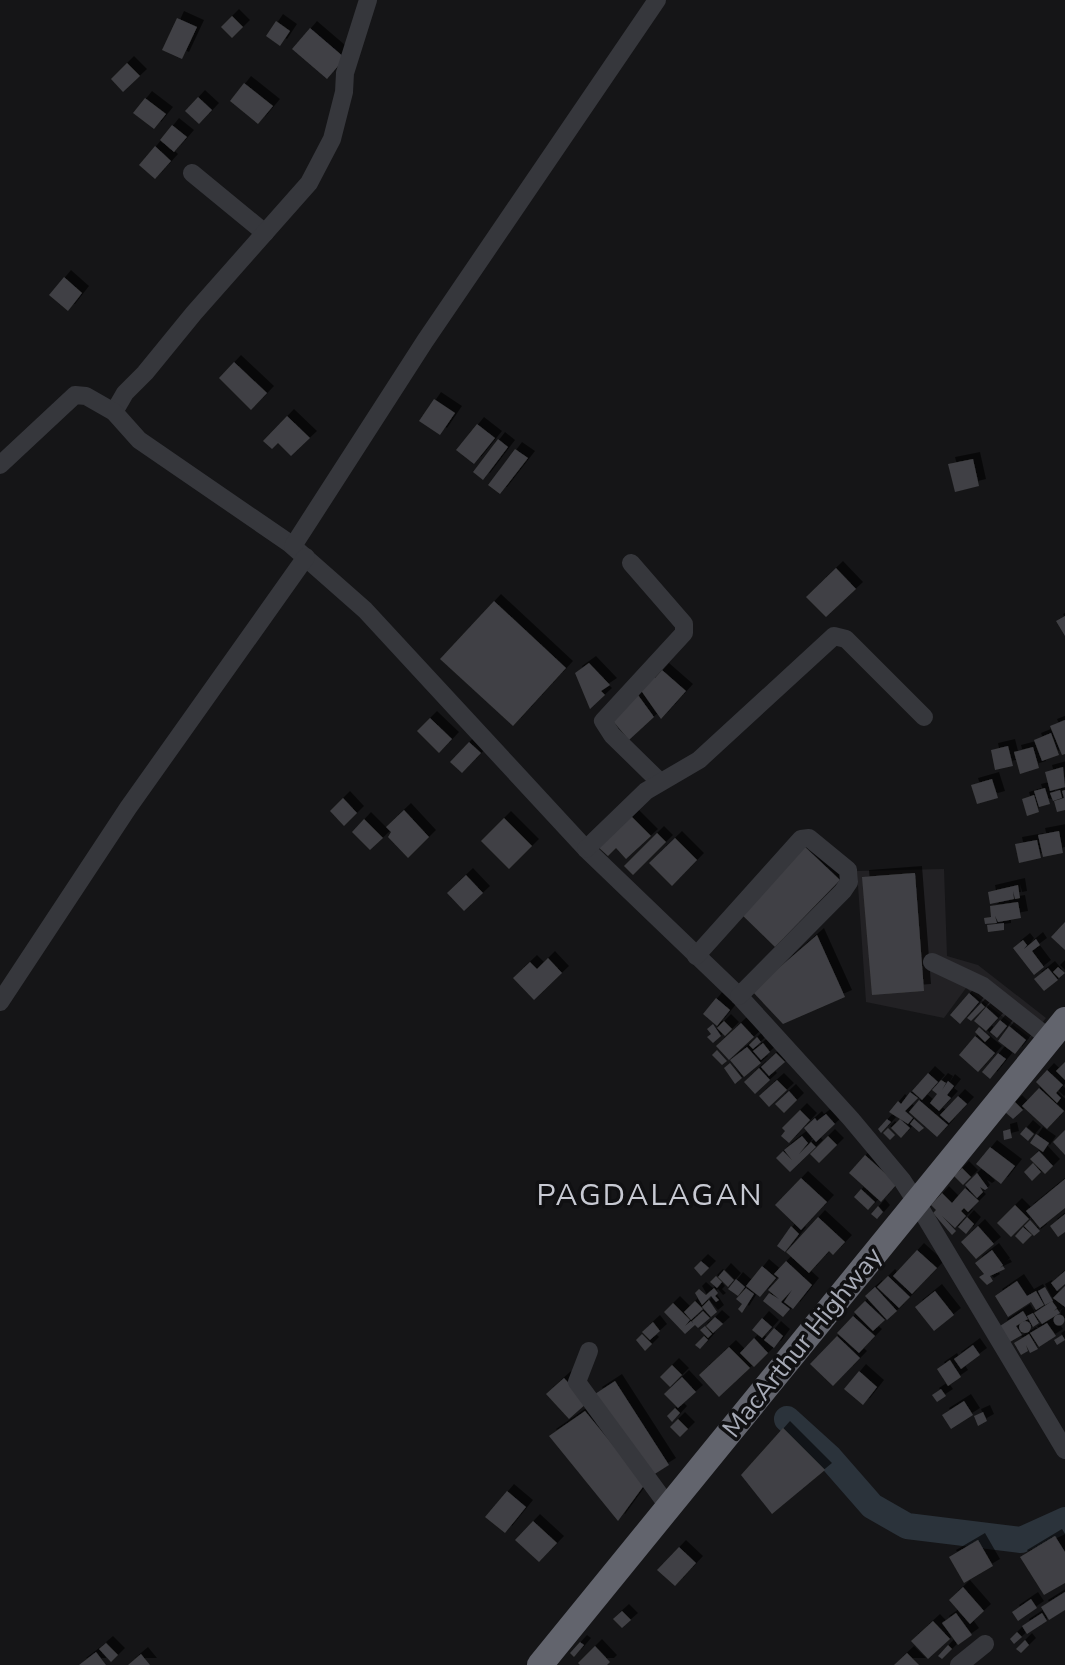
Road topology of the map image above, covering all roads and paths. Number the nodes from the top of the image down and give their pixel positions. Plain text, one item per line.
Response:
1 (368, 0) edge
2 (657, 0) edge
3 (192, 173) dead end
4 (265, 233) junction
5 (114, 412) junction
6 (0, 465) edge
7 (300, 551) junction
8 (631, 563) dead end
9 (924, 717) dead end
10 (660, 782) junction
11 (586, 849) junction
12 (696, 956) junction
13 (932, 962) dead end
14 (739, 996) junction
15 (0, 1002) edge
16 (1057, 1030) edge
17 (917, 1203) junction
18 (589, 1351) dead end
19 (1065, 1450) edge
20 (668, 1506) junction
21 (985, 1644) dead end
22 (540, 1665) edge
23 (959, 1665) edge

1 - 4 street
2 - 7 street
3 - 4 street
4 - 5 street
5 - 6 street
5 - 7 street
7 - 11 street
7 - 15 street
8 - 10 street
9 - 10 street
10 - 11 street
11 - 12 street
12 - 14 street
12 - 14 street
13 - 16 street
14 - 17 street
16 - 17 highway, MacArthur Highway
17 - 19 street
17 - 20 highway, MacArthur Highway
18 - 20 street
20 - 22 highway, MacArthur Highway
21 - 23 street

